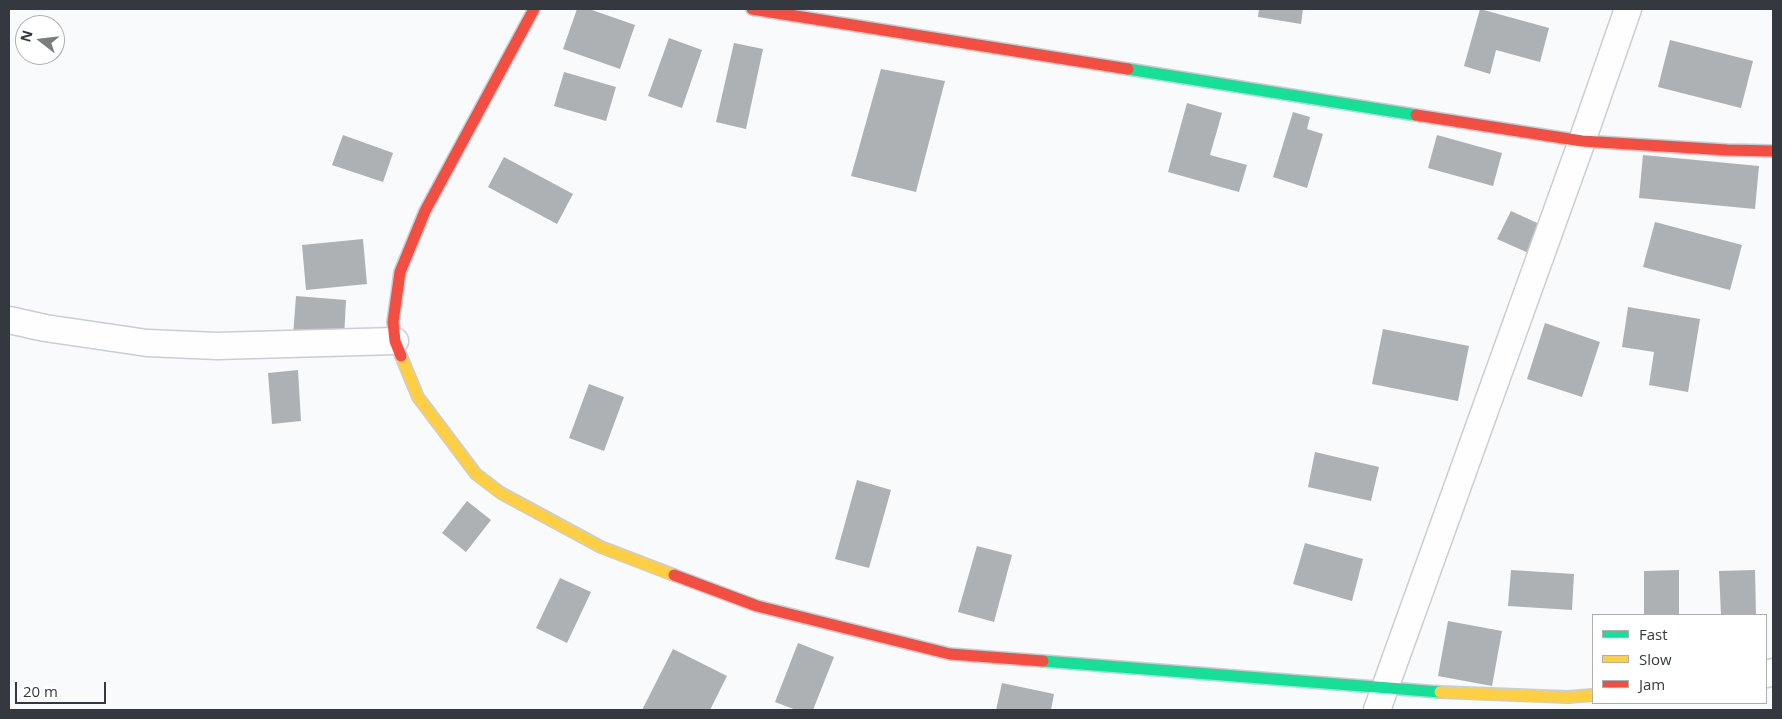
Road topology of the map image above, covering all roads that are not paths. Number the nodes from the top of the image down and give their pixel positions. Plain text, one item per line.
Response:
1 (534, 9) edge
2 (752, 9) edge
3 (1628, 9) edge
4 (1582, 141) junction
5 (1773, 151) edge
6 (9, 320) edge
7 (395, 342) junction
8 (1592, 695) edge
9 (1381, 699) edge

1 - 7 street
2 - 4 street
3 - 4 street
4 - 5 street
4 - 9 street
6 - 7 street
7 - 9 street
8 - 9 street

